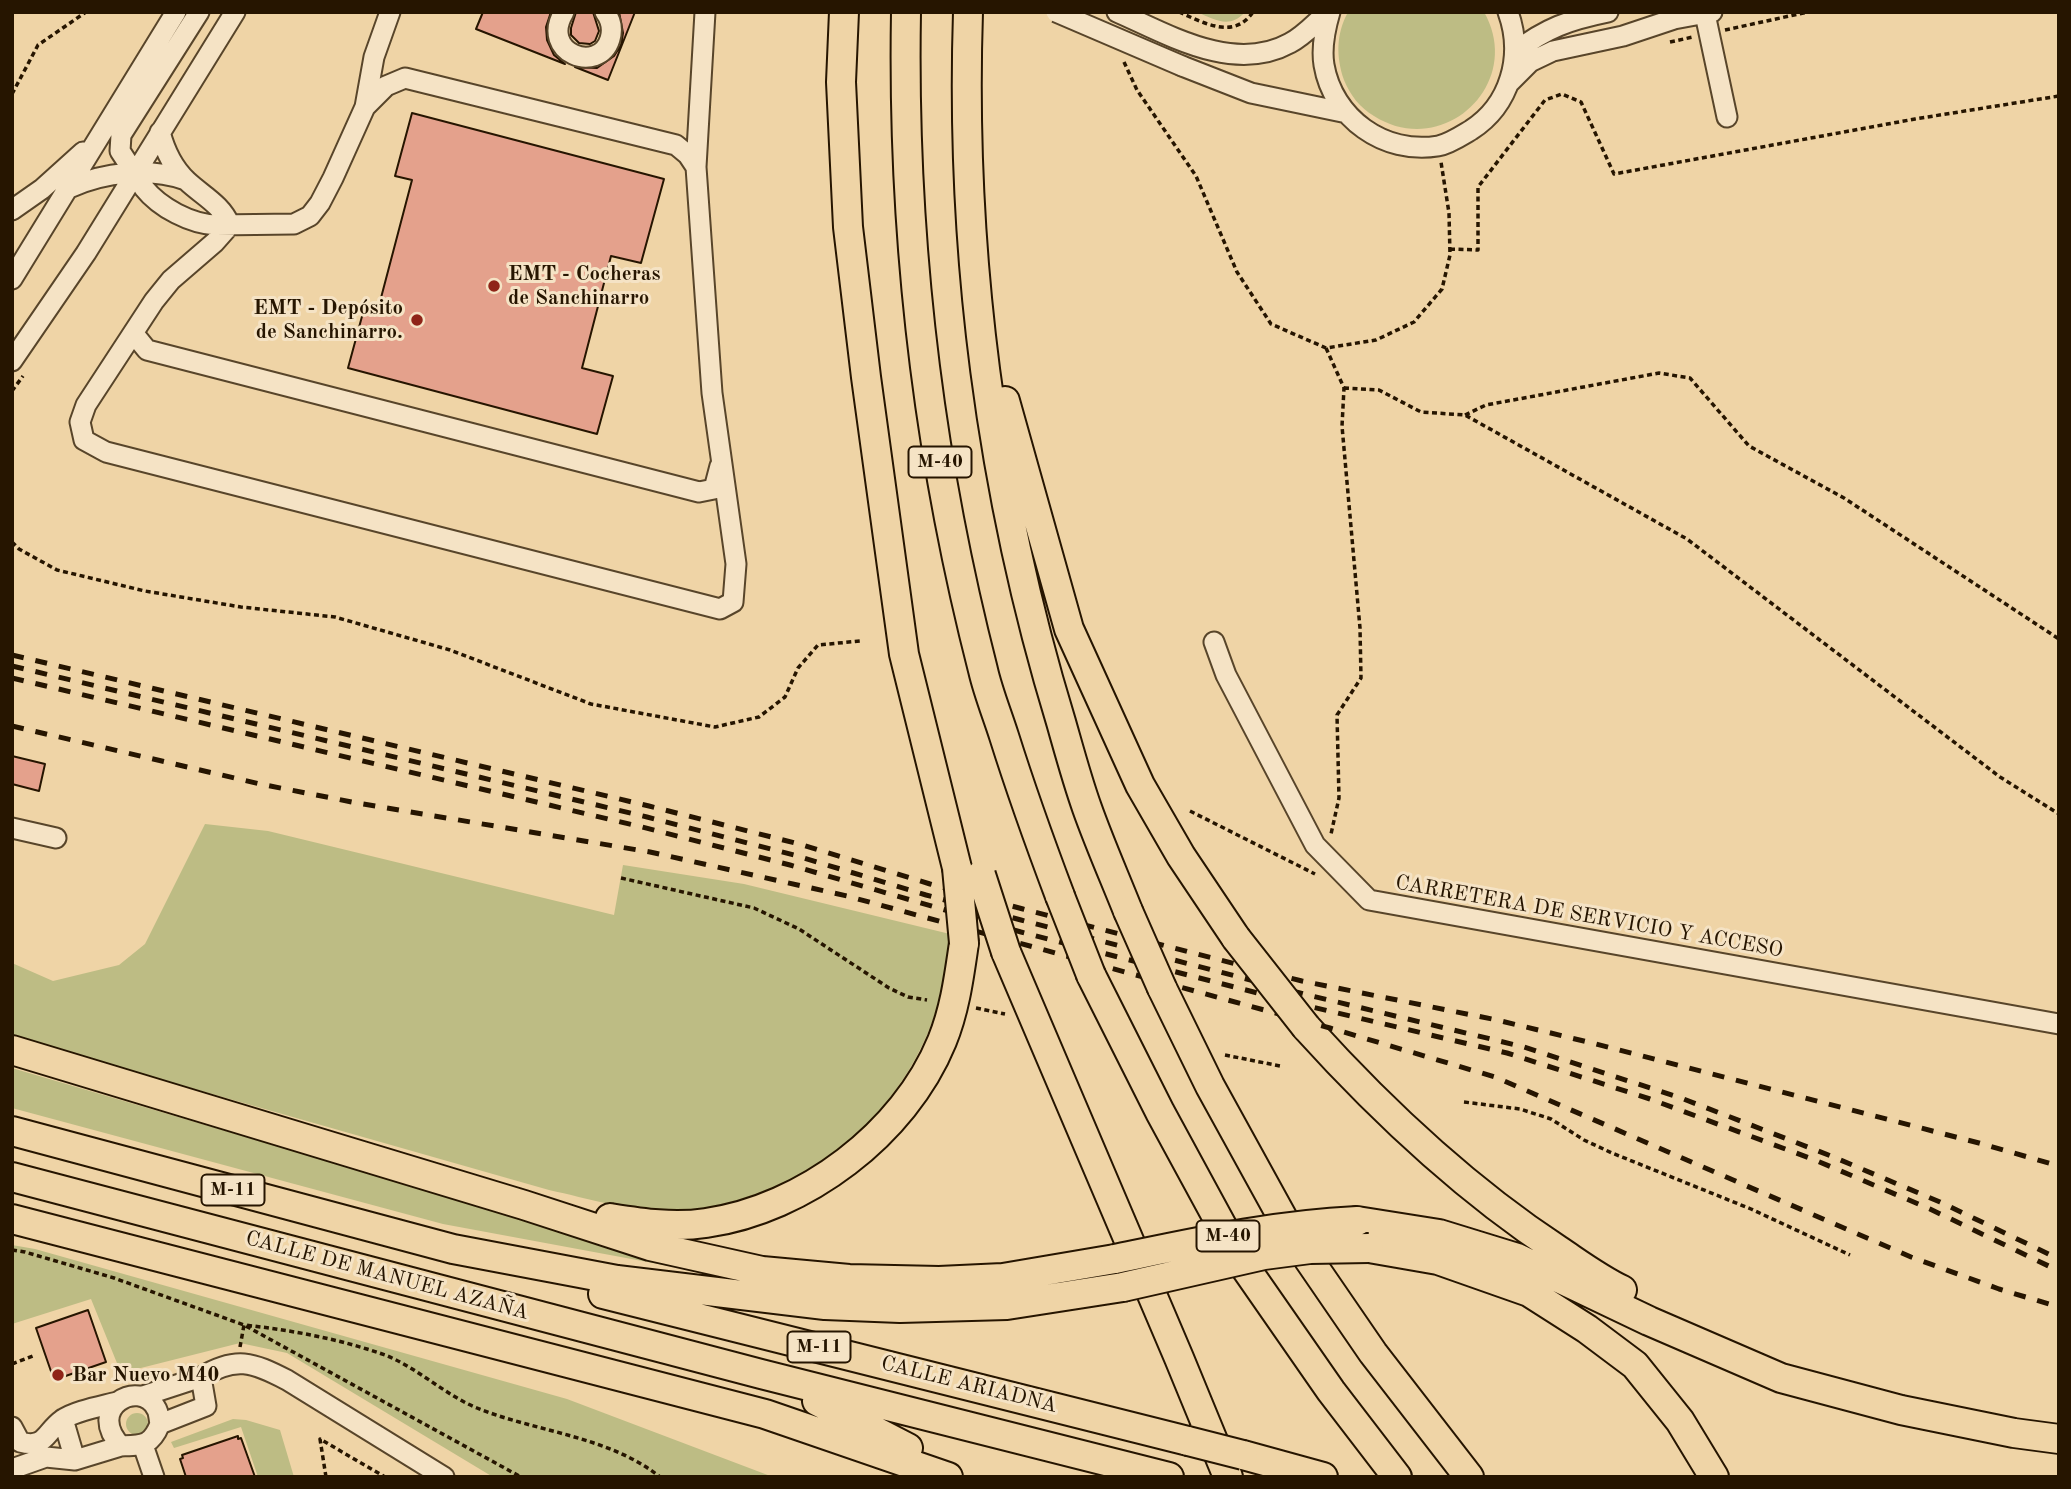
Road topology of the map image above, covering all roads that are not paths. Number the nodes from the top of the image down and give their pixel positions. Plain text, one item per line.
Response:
1 (176, 12) edge
2 (199, 12) edge
3 (235, 12) edge
4 (390, 12) edge
5 (564, 12) edge
6 (605, 12) edge
7 (705, 12) edge
8 (844, 12) edge
9 (890, 12) edge
10 (906, 12) edge
11 (968, 12) edge
12 (1056, 12) edge
13 (1117, 12) edge
14 (1329, 12) edge
15 (1608, 12) edge
16 (1708, 13) edge
17 (1510, 17) edge
18 (1571, 20) junction
19 (1515, 52) junction
20 (1510, 82) junction
21 (365, 107) junction
22 (1347, 113) junction
23 (1727, 117) dead end
24 (160, 132) junction
25 (102, 135) junction
26 (695, 167) junction
27 (135, 173) junction
28 (186, 180) junction
29 (69, 188) junction
30 (12, 210) edge
31 (230, 225) junction
32 (12, 279) edge
33 (979, 307) junction
34 (134, 334) junction
35 (12, 361) edge
36 (721, 462) junction
37 (945, 499) junction
38 (1214, 642) dead end
39 (12, 828) edge
40 (56, 838) dead end
41 (969, 872) junction
42 (2059, 1024) edge
43 (12, 1051) edge
44 (12, 1131) edge
45 (12, 1177) edge
46 (524, 1205) junction
47 (12, 1219) edge
48 (453, 1249) junction
49 (761, 1374) junction
50 (201, 1377) junction
51 (143, 1396) junction
52 (117, 1402) junction
53 (1900, 1410) junction
54 (63, 1419) junction
55 (160, 1424) junction
56 (12, 1427) edge
57 (2059, 1438) edge
58 (143, 1445) junction
59 (121, 1446) junction
60 (75, 1460) junction
61 (1235, 1466) edge
62 (12, 1469) edge
63 (1319, 1476) edge
64 (153, 1477) edge
65 (444, 1477) edge
66 (948, 1477) edge
67 (961, 1477) edge
68 (1168, 1477) edge
69 (1397, 1477) edge
70 (1469, 1477) edge
71 (1714, 1477) edge

1 - 25 street
2 - 27 street
3 - 24 street
4 - 21 street
5 - 6 street
7 - 26 street
8 - 41 highway
9 - 37 highway
10 - 37 highway, M-40
11 - 33 highway, M-40
12 - 22 street, bridge
13 - 14 street
14 - 22 street
15 - 18 street
16 - 20 street
16 - 23 street
17 - 18 street
17 - 19 street
18 - 19 street
19 - 20 street
20 - 22 street
21 - 26 street
21 - 31 street
24 - 27 street
24 - 28 street
25 - 29 street
25 - 30 street
26 - 36 street
27 - 28 street
27 - 29 street
27 - 31 street
27 - 35 street
28 - 31 street
29 - 32 street
31 - 34 street
33 - 53 highway, bridge
33 - 70 highway, M-40, bridge
34 - 36 street
34 - 36 street
37 - 69 highway, M-40, bridge
38 - 42 street, CARRETERA DE SERVICIO Y ACCESO
39 - 40 street
41 - 46 highway, bridge
41 - 61 highway, bridge
43 - 46 highway
44 - 48 highway, CALLE DE MANUEL AZAÑA / M-11
45 - 49 highway, CALLE DE MANUEL AZAÑA / M-11
46 - 53 highway, bridge
47 - 66 highway
48 - 61 highway, CALLE ARIADNA / M-11, bridge
48 - 71 highway, bridge
49 - 67 highway
49 - 68 highway, CALLE ARIADNA / M-11
50 - 51 street
50 - 55 street
50 - 65 street
51 - 52 street
51 - 55 street
52 - 54 street
52 - 59 street
53 - 57 highway
54 - 56 street
54 - 60 street
55 - 58 street
58 - 59 street
58 - 64 street
59 - 60 street
60 - 62 street
61 - 63 highway, CALLE ARIADNA / M-11

